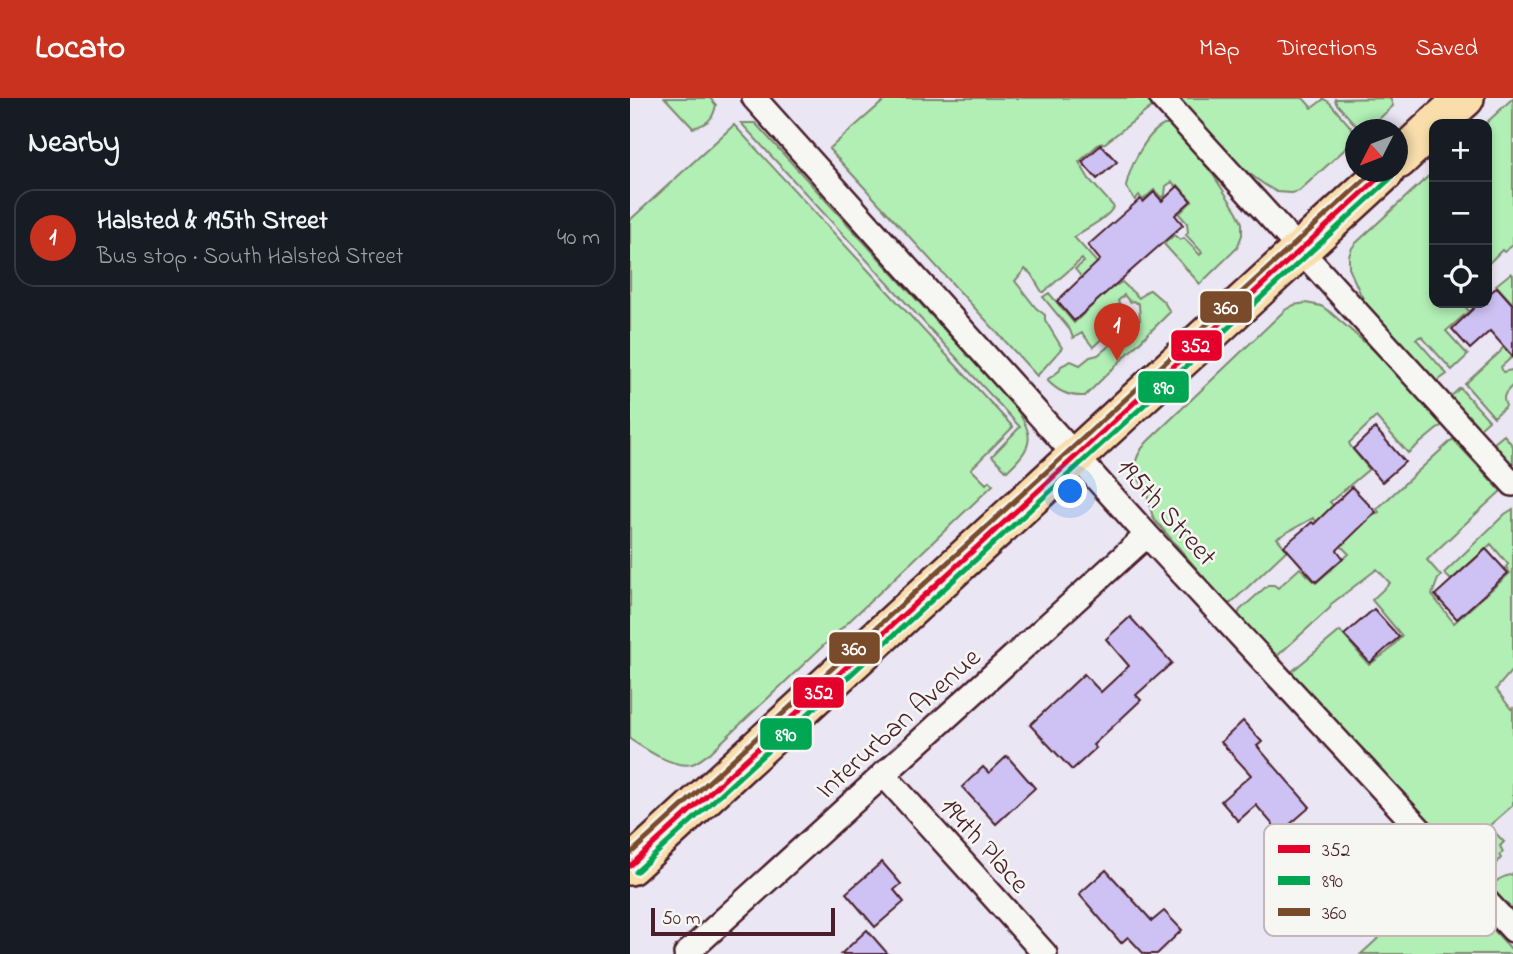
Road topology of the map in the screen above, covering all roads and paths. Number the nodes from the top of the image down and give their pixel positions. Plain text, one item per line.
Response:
1 (754, 98) edge
2 (1162, 98) edge
3 (1465, 98) edge
4 (1442, 119) edge
5 (1429, 131) edge
6 (1408, 151) edge
7 (1374, 182) edge
8 (1300, 249) junction
9 (1077, 455) junction
10 (1513, 484) edge
11 (1147, 535) junction
12 (883, 775) junction
13 (1415, 824) edge
14 (630, 866) edge
15 (1496, 912) edge
16 (1513, 930) edge
17 (686, 954) edge
18 (1045, 954) edge

1 - 9 street, 195th Street
2 - 8 street
3 - 4 main road
5 - 6 main road
7 - 8 main road
8 - 9 main road
8 - 10 street
9 - 11 street, 195th Street
9 - 14 main road
11 - 12 street, Interurban Avenue
11 - 13 street, 195th Street
12 - 17 street, Interurban Avenue
12 - 18 street, 194th Place
15 - 16 street, 195th Street

